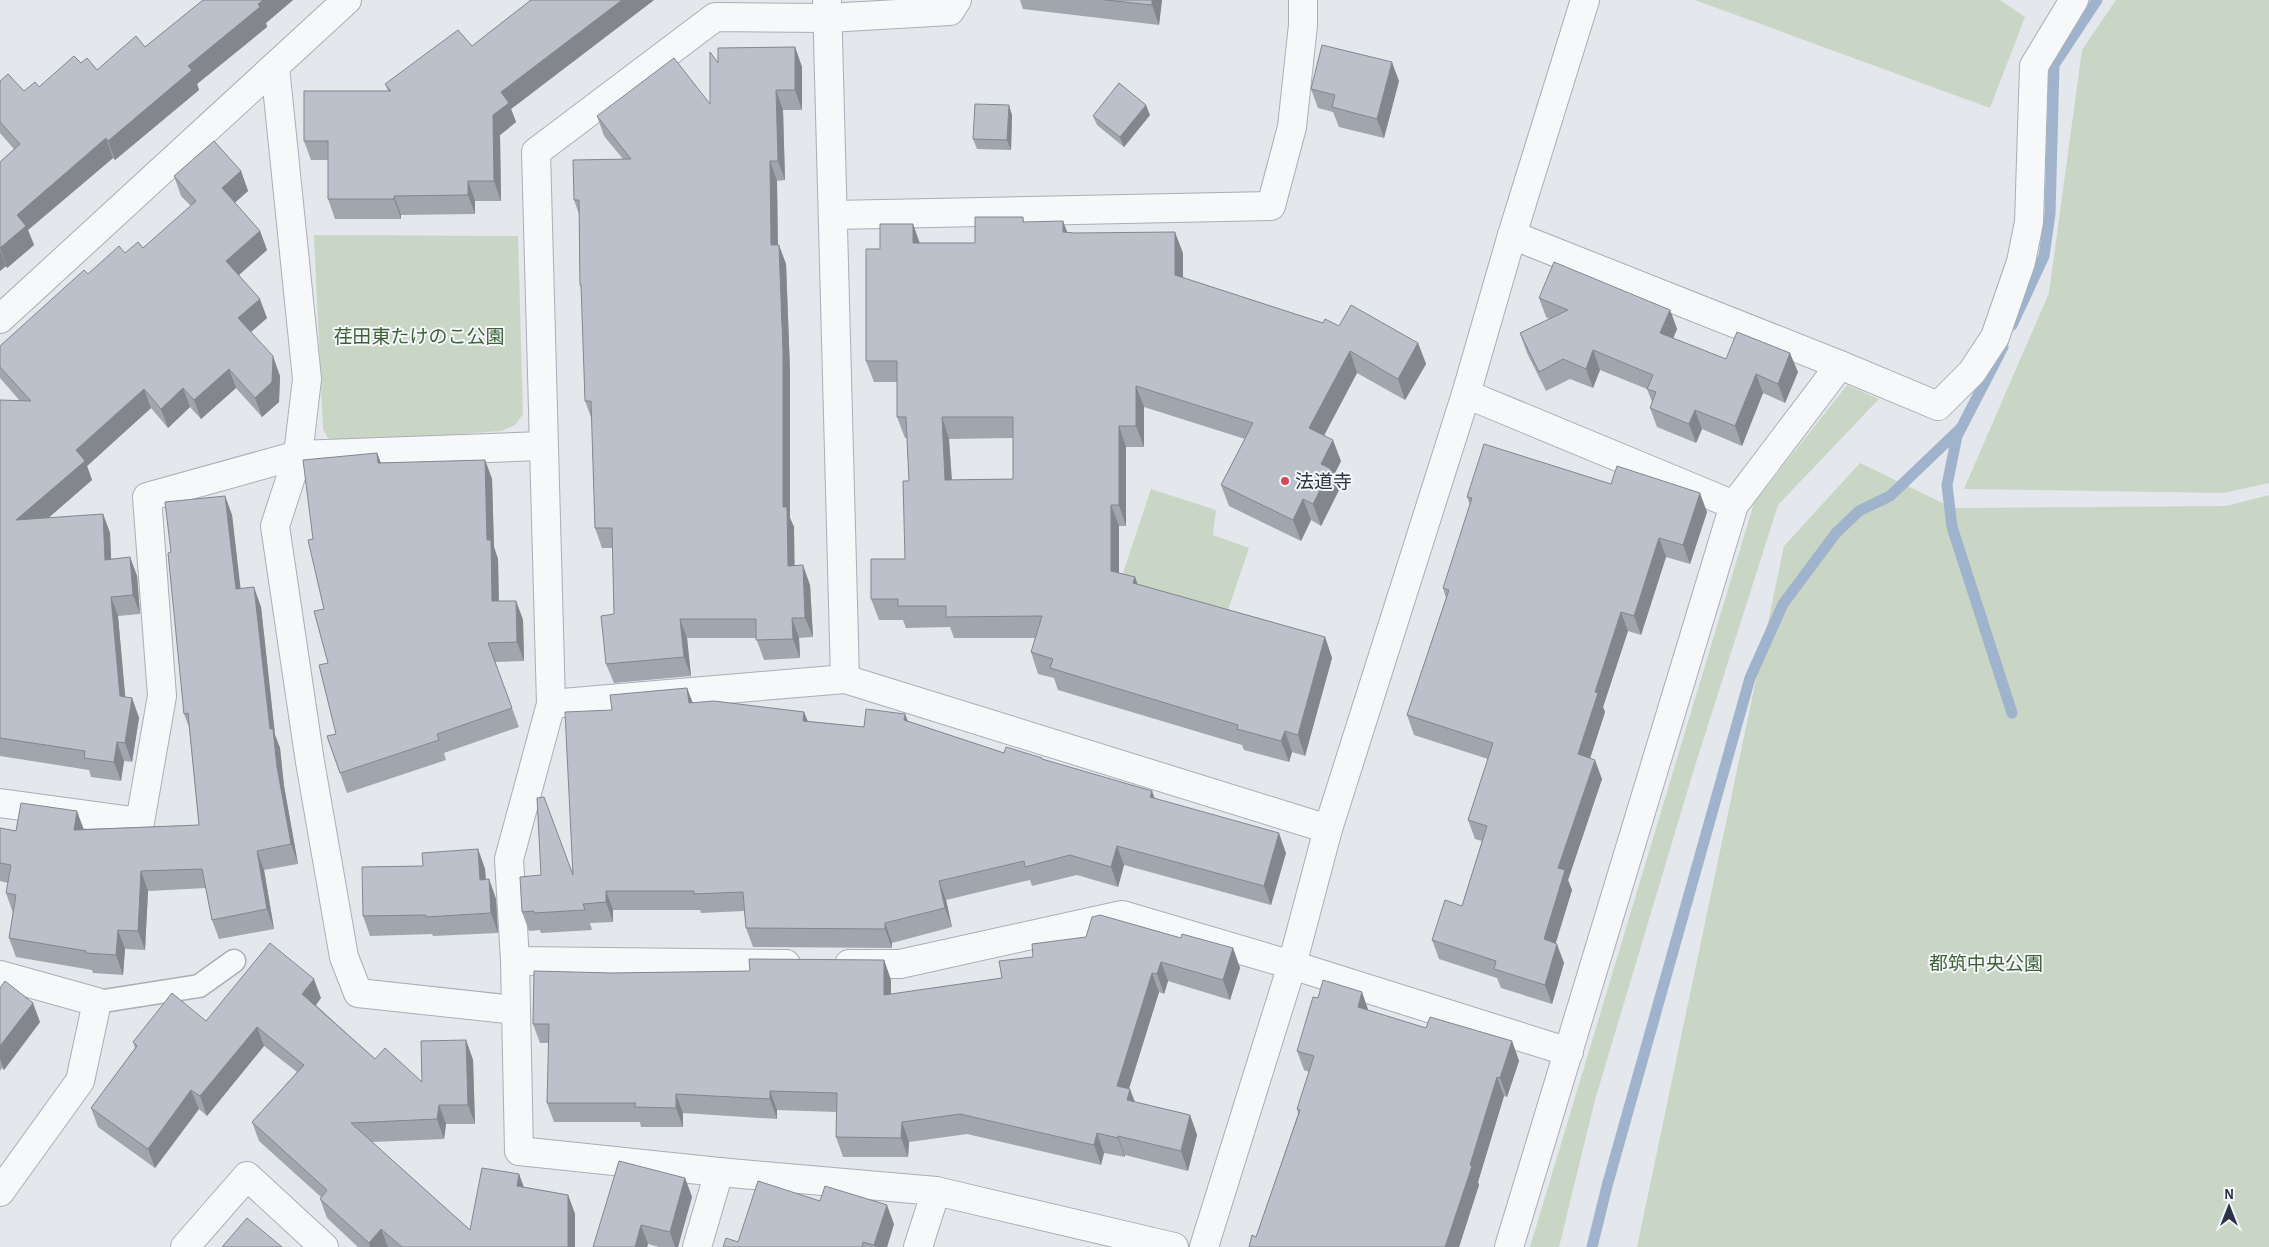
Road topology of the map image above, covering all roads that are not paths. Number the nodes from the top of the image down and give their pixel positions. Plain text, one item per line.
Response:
1 (347, 0) edge
2 (957, 0) edge
3 (1303, 0) edge
4 (1585, 0) edge
5 (2074, 0) edge
6 (828, 9) edge
7 (275, 67) junction
8 (833, 216) junction
9 (1512, 235) junction
10 (0, 319) edge
11 (1840, 365) junction
12 (1466, 394) junction
13 (543, 446) junction
14 (298, 455) junction
15 (1734, 505) junction
16 (845, 679) junction
17 (551, 704) junction
18 (0, 803) edge
19 (1328, 829) junction
20 (234, 961) dead end
21 (515, 961) junction
22 (1292, 965) junction
23 (0, 975) edge
24 (97, 1002) junction
25 (515, 1010) junction
26 (1569, 1052) junction
27 (719, 1172) junction
28 (936, 1191) junction
29 (0, 1192) edge
30 (185, 1247) edge
31 (324, 1247) edge
32 (697, 1247) edge
33 (918, 1247) edge
34 (1174, 1247) edge
35 (1204, 1247) edge
36 (1509, 1247) edge

1 - 7 street
2 - 6 street
3 - 8 street
4 - 9 street
5 - 11 street
6 - 8 street
6 - 13 street
7 - 10 street
7 - 14 street
8 - 16 street
9 - 11 street
9 - 12 street
11 - 15 street
12 - 15 street
12 - 19 street
13 - 14 street
13 - 17 street
14 - 18 street
14 - 25 street
15 - 26 street
16 - 17 street
16 - 19 street
17 - 21 street
19 - 22 street
20 - 24 lane
21 - 22 street
21 - 25 street
22 - 26 street
22 - 35 street
23 - 24 street
24 - 29 street
25 - 27 street
26 - 36 street
27 - 28 street
27 - 32 street
28 - 33 street
28 - 34 street
30 - 31 street

